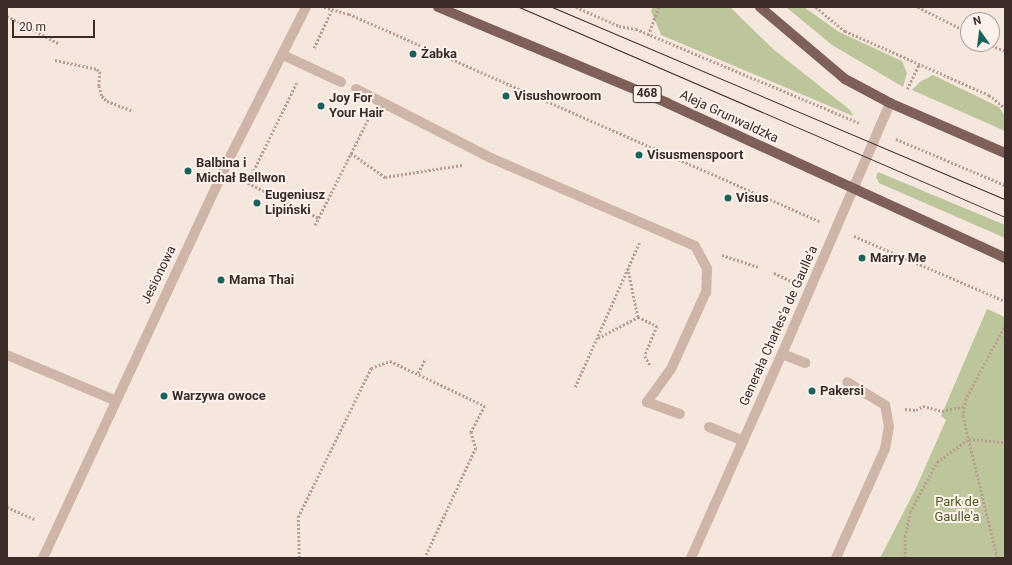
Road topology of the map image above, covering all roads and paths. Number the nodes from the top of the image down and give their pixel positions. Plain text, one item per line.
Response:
1 (306, 7) edge
2 (324, 7) edge
3 (438, 7) edge
4 (576, 7) edge
5 (659, 7) edge
6 (760, 7) edge
7 (816, 7) edge
8 (918, 7) edge
9 (331, 11) junction
10 (7, 16) edge
11 (960, 28) edge
12 (648, 35) junction
13 (58, 43) dead end
14 (283, 55) junction
15 (55, 60) dead end
16 (919, 64) junction
17 (306, 66) junction
18 (340, 82) dead end
19 (356, 89) dead end
20 (907, 89) dead end
21 (378, 101) junction
22 (890, 103) junction
23 (1005, 108) edge
24 (133, 111) dead end
25 (878, 131) junction
26 (351, 153) junction
27 (1005, 153) edge
28 (491, 158) junction
29 (1005, 185) edge
30 (853, 190) junction
31 (319, 218) junction
32 (315, 225) dead end
33 (647, 225) junction
34 (837, 228) junction
35 (695, 246) junction
36 (1005, 258) edge
37 (758, 267) dead end
38 (628, 268) junction
39 (1005, 301) edge
40 (638, 317) junction
41 (1005, 325) edge
42 (597, 338) junction
43 (782, 354) junction
44 (7, 355) edge
45 (425, 359) dead end
46 (805, 363) dead end
47 (672, 369) junction
48 (418, 373) junction
49 (847, 382) dead end
50 (575, 387) dead end
51 (114, 400) junction
52 (885, 406) junction
53 (965, 406) junction
54 (680, 414) dead end
55 (709, 427) dead end
56 (968, 439) junction
57 (743, 440) junction
58 (1005, 442) edge
59 (7, 507) edge
60 (36, 520) dead end
61 (43, 558) edge
62 (299, 558) edge
63 (425, 558) edge
64 (690, 558) edge
65 (836, 558) edge
66 (905, 558) edge
67 (997, 558) edge

1 - 14 street, Jesionowa
2 - 9 path
3 - 30 main road, Aleja Grunwaldzka / 468
4 - 12 path
5 - 12 path
6 - 22 main road
7 - 16 path
8 - 11 path
9 - 17 path
9 - 34 path
10 - 13 path
12 - 25 path
14 - 17 street
14 - 51 street, Jesionowa
15 - 24 path
16 - 20 path
16 - 23 path
17 - 18 street
17 - 31 path
19 - 21 street
21 - 26 path
21 - 28 street
22 - 25 street, Generała Charles'a de Gaulle'a
22 - 27 main road
25 - 29 path
25 - 30 street, Generała Charles'a de Gaulle'a
26 - 28 path
26 - 31 path
28 - 33 street
30 - 34 street, Generała Charles'a de Gaulle'a
30 - 36 main road, Aleja Grunwaldzka / 468
31 - 32 path
33 - 35 street
33 - 38 path
34 - 39 path
34 - 43 street, Generała Charles'a de Gaulle'a
35 - 37 path
35 - 47 street
38 - 40 path
38 - 42 path
40 - 42 path
40 - 47 path
41 - 53 path
42 - 50 path
43 - 46 street
43 - 57 street, Generała Charles'a de Gaulle'a
44 - 51 street
45 - 48 path
47 - 54 street
48 - 62 path
48 - 63 path
49 - 52 street
51 - 61 street, Jesionowa
52 - 53 path
52 - 65 street
53 - 56 path
55 - 57 street
56 - 58 path
56 - 66 path
56 - 67 path
57 - 64 street, Generała Charles'a de Gaulle'a
59 - 60 path

